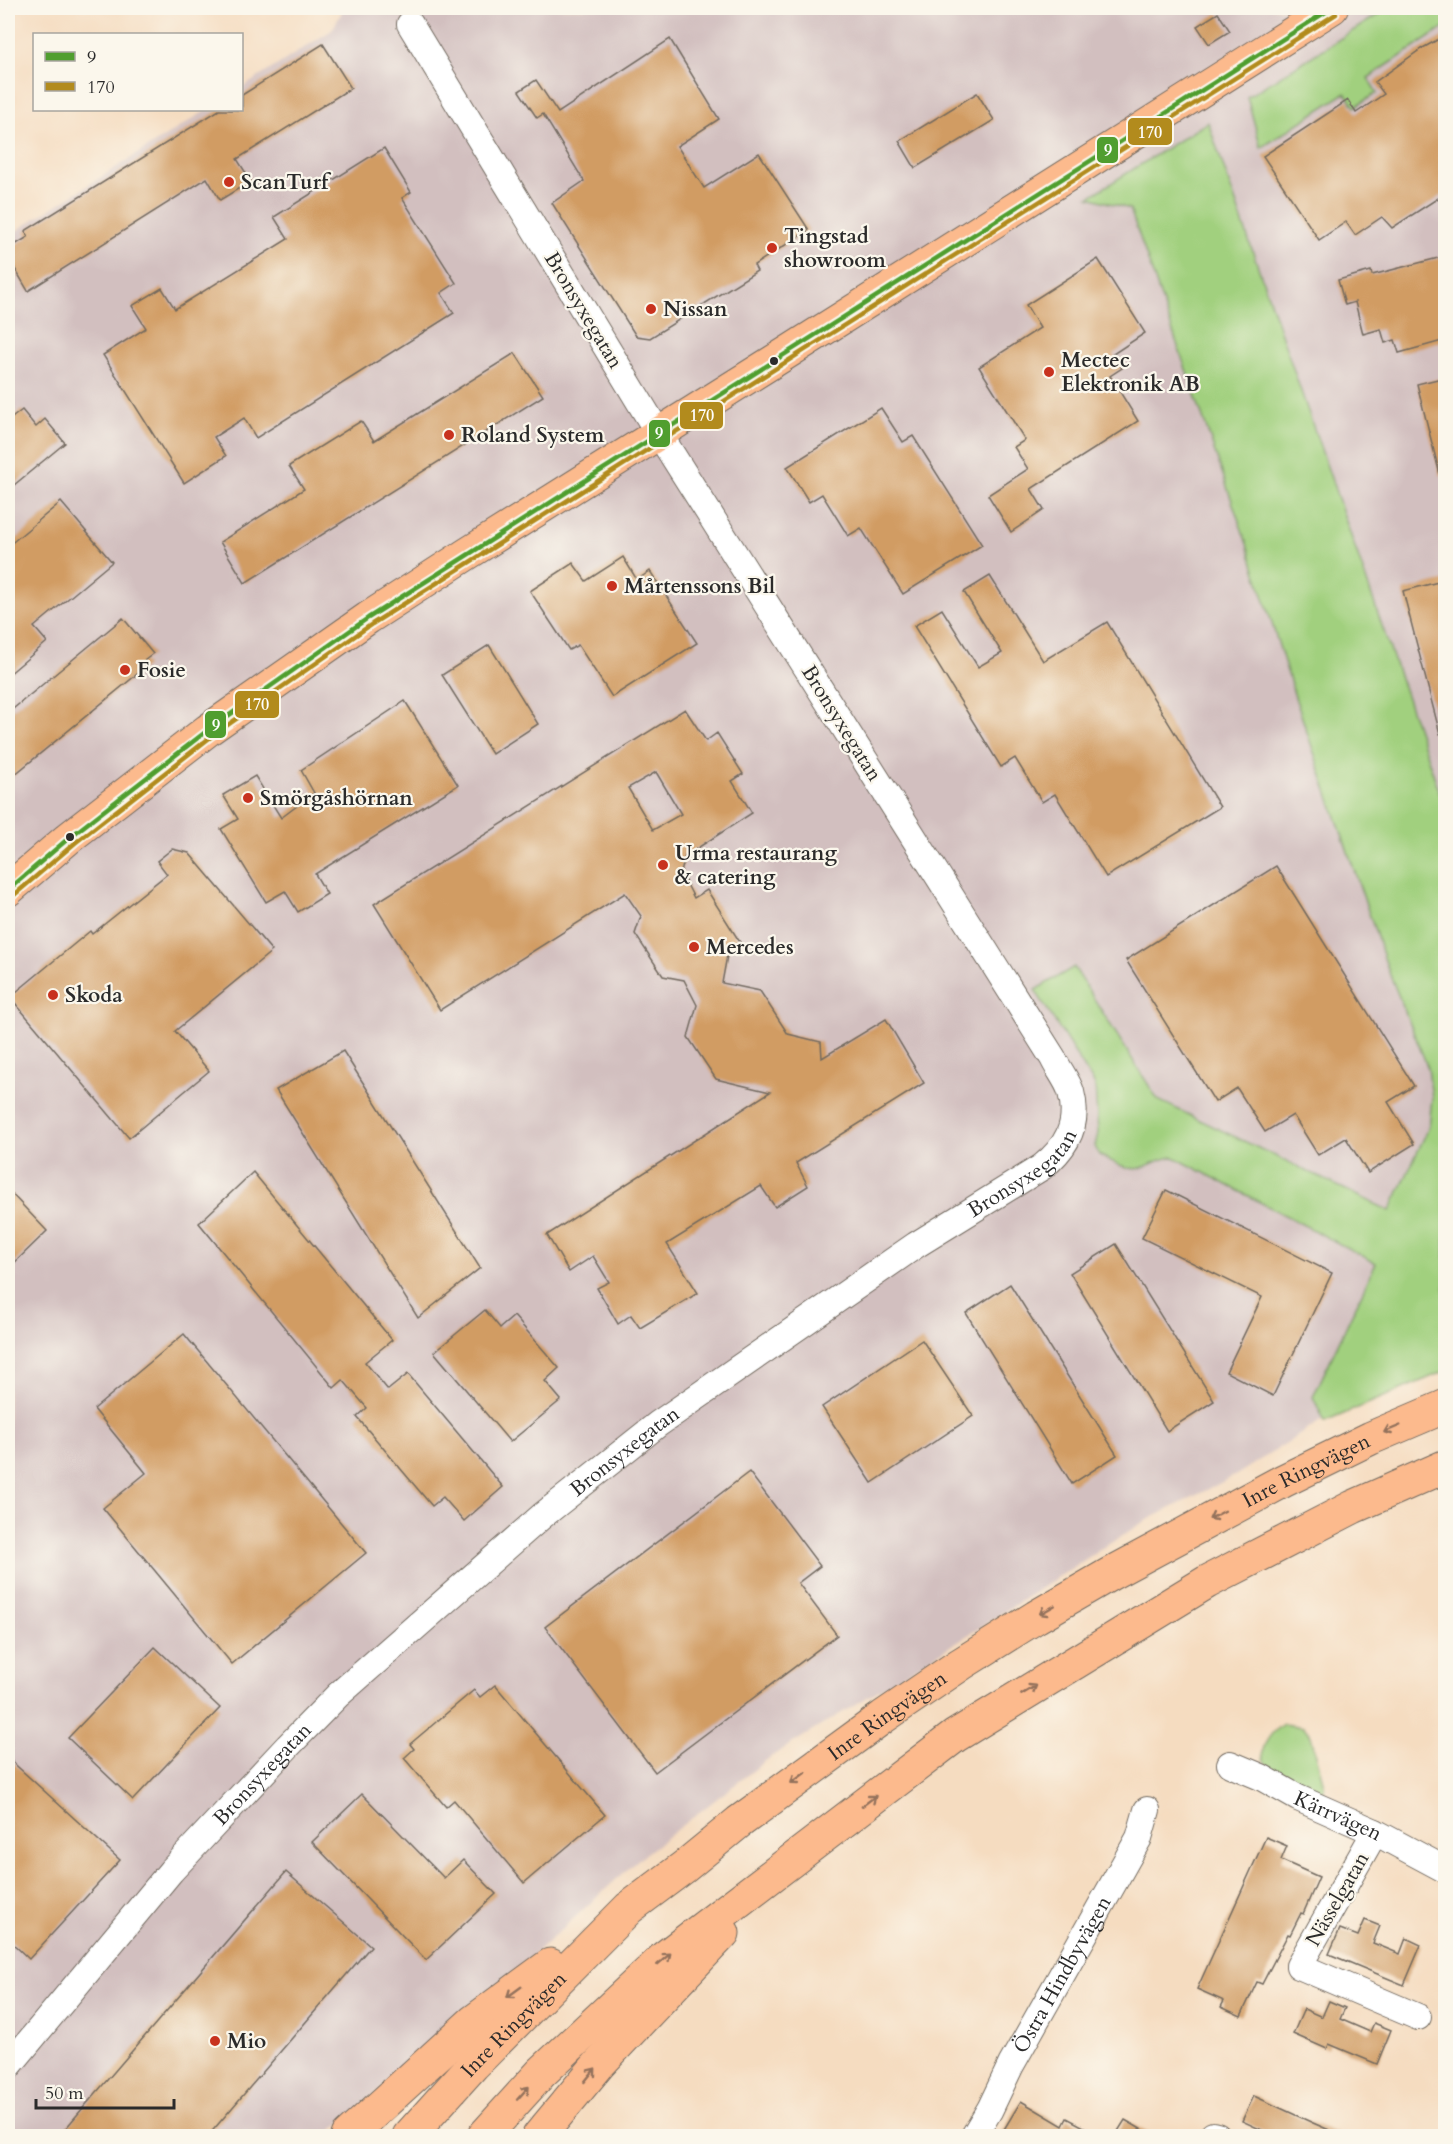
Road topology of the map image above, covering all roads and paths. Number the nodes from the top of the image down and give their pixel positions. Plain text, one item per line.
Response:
1 (1332, 8) edge
2 (410, 24) dead end
3 (659, 434) junction
4 (8, 890) edge
5 (1446, 1406) edge
6 (1446, 1466) edge
7 (1230, 1764) dead end
8 (1147, 1810) dead end
9 (1376, 1832) junction
10 (801, 1853) junction
11 (1446, 1870) edge
12 (629, 1908) junction
13 (1418, 2017) dead end
14 (8, 2067) edge
15 (348, 2136) edge
16 (409, 2136) edge
17 (484, 2136) edge
18 (540, 2136) edge
19 (974, 2136) edge

1 - 3 main road
2 - 3 street, Bronsyxegatan
3 - 4 main road
3 - 14 street, Bronsyxegatan
5 -> 12 highway, Inre Ringvägen
10 -> 6 highway
7 - 9 street, Kärrvägen
8 - 19 street, Östra Hindbyvägen
9 - 11 street, Kärrvägen
9 - 13 street, Nässelgatan
17 -> 10 highway
18 -> 10 highway
12 -> 15 highway
12 - 16 highway, Inre Ringvägen

